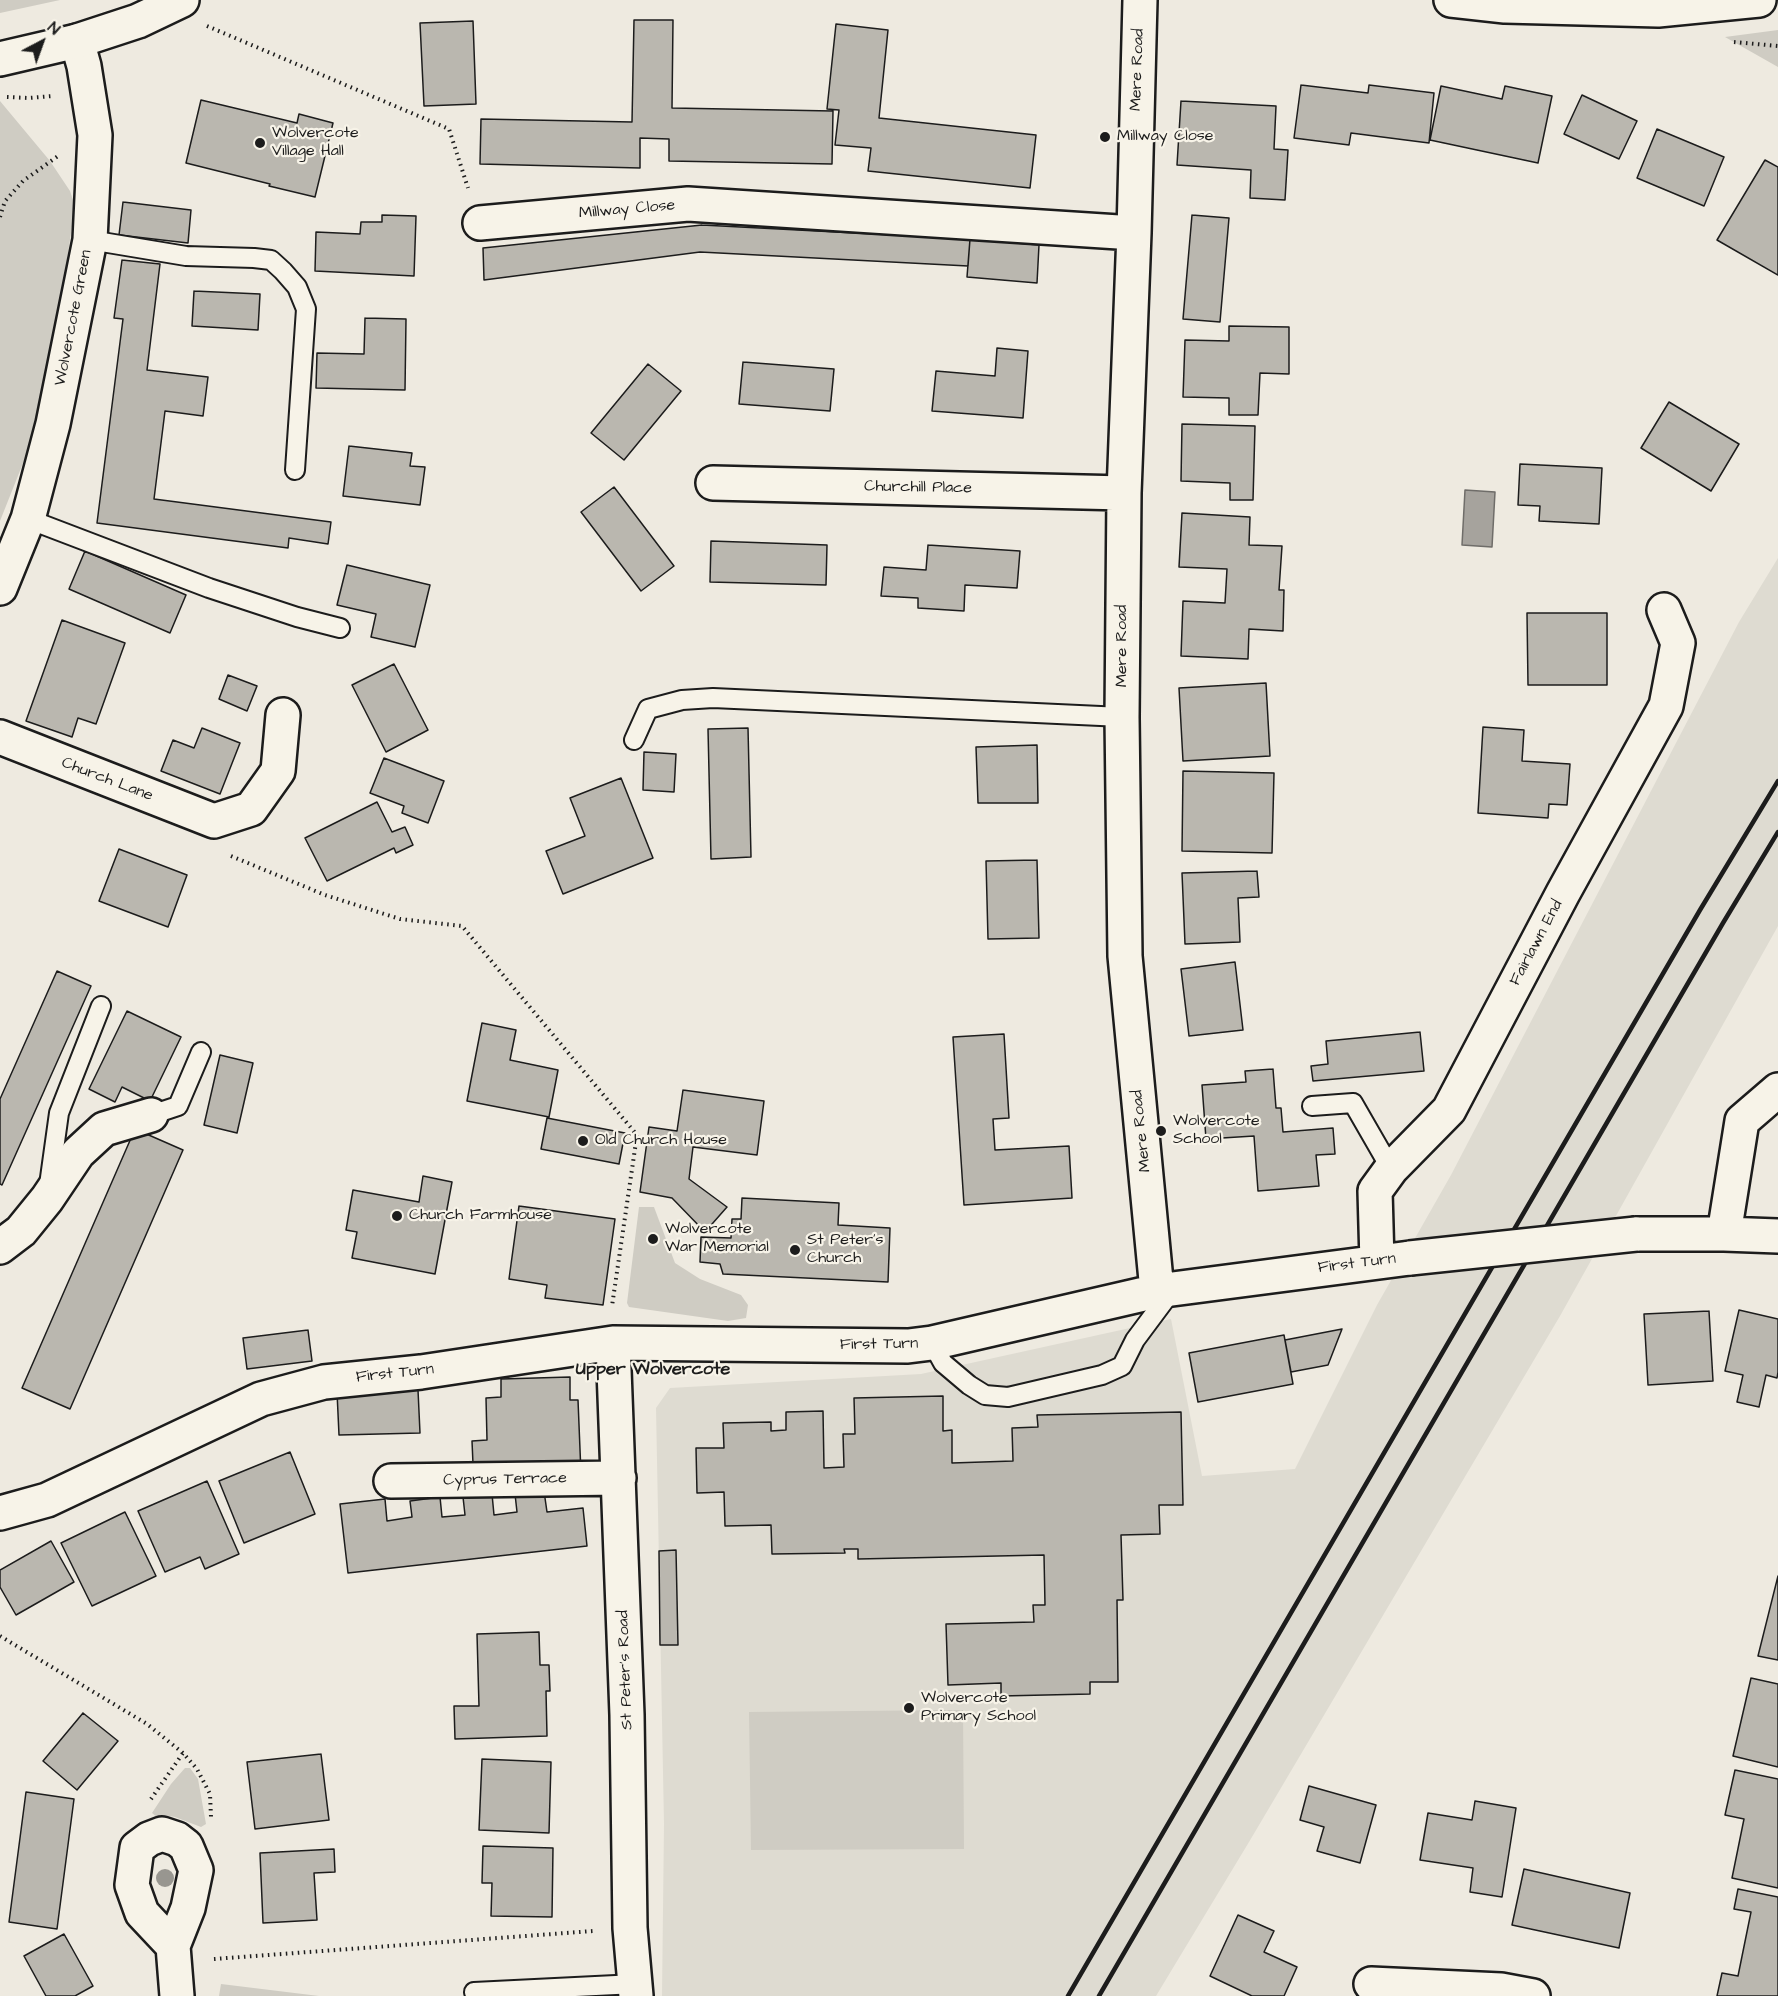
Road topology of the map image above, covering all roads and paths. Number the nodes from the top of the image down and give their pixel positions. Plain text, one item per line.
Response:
1 (1140, 0) edge
2 (1451, 0) edge
3 (1759, 0) edge
4 (173, 4) edge
5 (76, 41) junction
6 (0, 58) edge
7 (0, 97) edge
8 (28, 98) dead end
9 (95, 135) junction
10 (0, 217) edge
11 (480, 223) joint
12 (1134, 233) junction
13 (90, 240) junction
14 (295, 470) dead end
15 (712, 483) dead end
16 (1124, 494) junction
17 (28, 519) junction
18 (0, 588) edge
19 (1664, 610) dead end
20 (340, 628) dead end
21 (283, 715) dead end
22 (1122, 717) junction
23 (0, 737) edge
24 (633, 740) dead end
25 (231, 856) dead end
26 (101, 1006) dead end
27 (201, 1052) dead end
28 (1778, 1090) edge
29 (1312, 1106) dead end
30 (151, 1115) joint
31 (1391, 1169) junction
32 (47, 1199) junction
33 (1724, 1234) junction
34 (1778, 1236) edge
35 (0, 1247) edge
36 (1377, 1262) junction
37 (1165, 1290) junction
38 (613, 1343) junction
39 (932, 1343) junction
40 (620, 1478) junction
41 (391, 1482) dead end
42 (0, 1513) edge
43 (0, 1636) edge
44 (183, 1753) junction
45 (149, 1802) dead end
46 (211, 1826) dead end
47 (630, 1928) junction
48 (173, 1946) dead end
49 (214, 1959) dead end
50 (1371, 1984) dead end
51 (636, 1990) edge
52 (474, 1992) dead end
53 (177, 1996) edge
54 (1533, 1996) edge

1 - 12 street, Mere Road
2 - 3 street
4 - 5 street
4 - 11 path
5 - 6 street
5 - 9 street, Wolvercote Green
7 - 8 path
9 - 10 path
9 - 13 street, Wolvercote Green
11 - 12 street, Millway Close
12 - 16 street, Mere Road
13 - 14 lane
13 - 17 street, Wolvercote Green
15 - 16 street, Churchill Place
16 - 22 street, Mere Road
17 - 18 street, Wolvercote Green
17 - 20 lane
19 - 31 street, Fairlawn End
21 - 23 street, Church Lane
22 - 24 lane
22 - 37 street, Mere Road
25 - 38 path
26 - 32 lane
27 - 30 lane
28 - 33 street
29 - 31 lane
30 - 32 street
31 - 36 street, Fairlawn End
32 - 35 street
33 - 34 street, First Turn
33 - 36 street, First Turn, bridge
36 - 37 street, First Turn
37 - 39 street, First Turn
37 - 39 lane
38 - 39 street, First Turn
38 - 40 street, St Peter's Road
38 - 42 street, First Turn
40 - 41 street, Cyprus Terrace
40 - 47 street, St Peter's Road
43 - 44 path
44 - 45 path
44 - 46 path
47 - 49 path
47 - 51 street, St Peter's Road
48 - 53 street
50 - 54 street
51 - 52 lane

